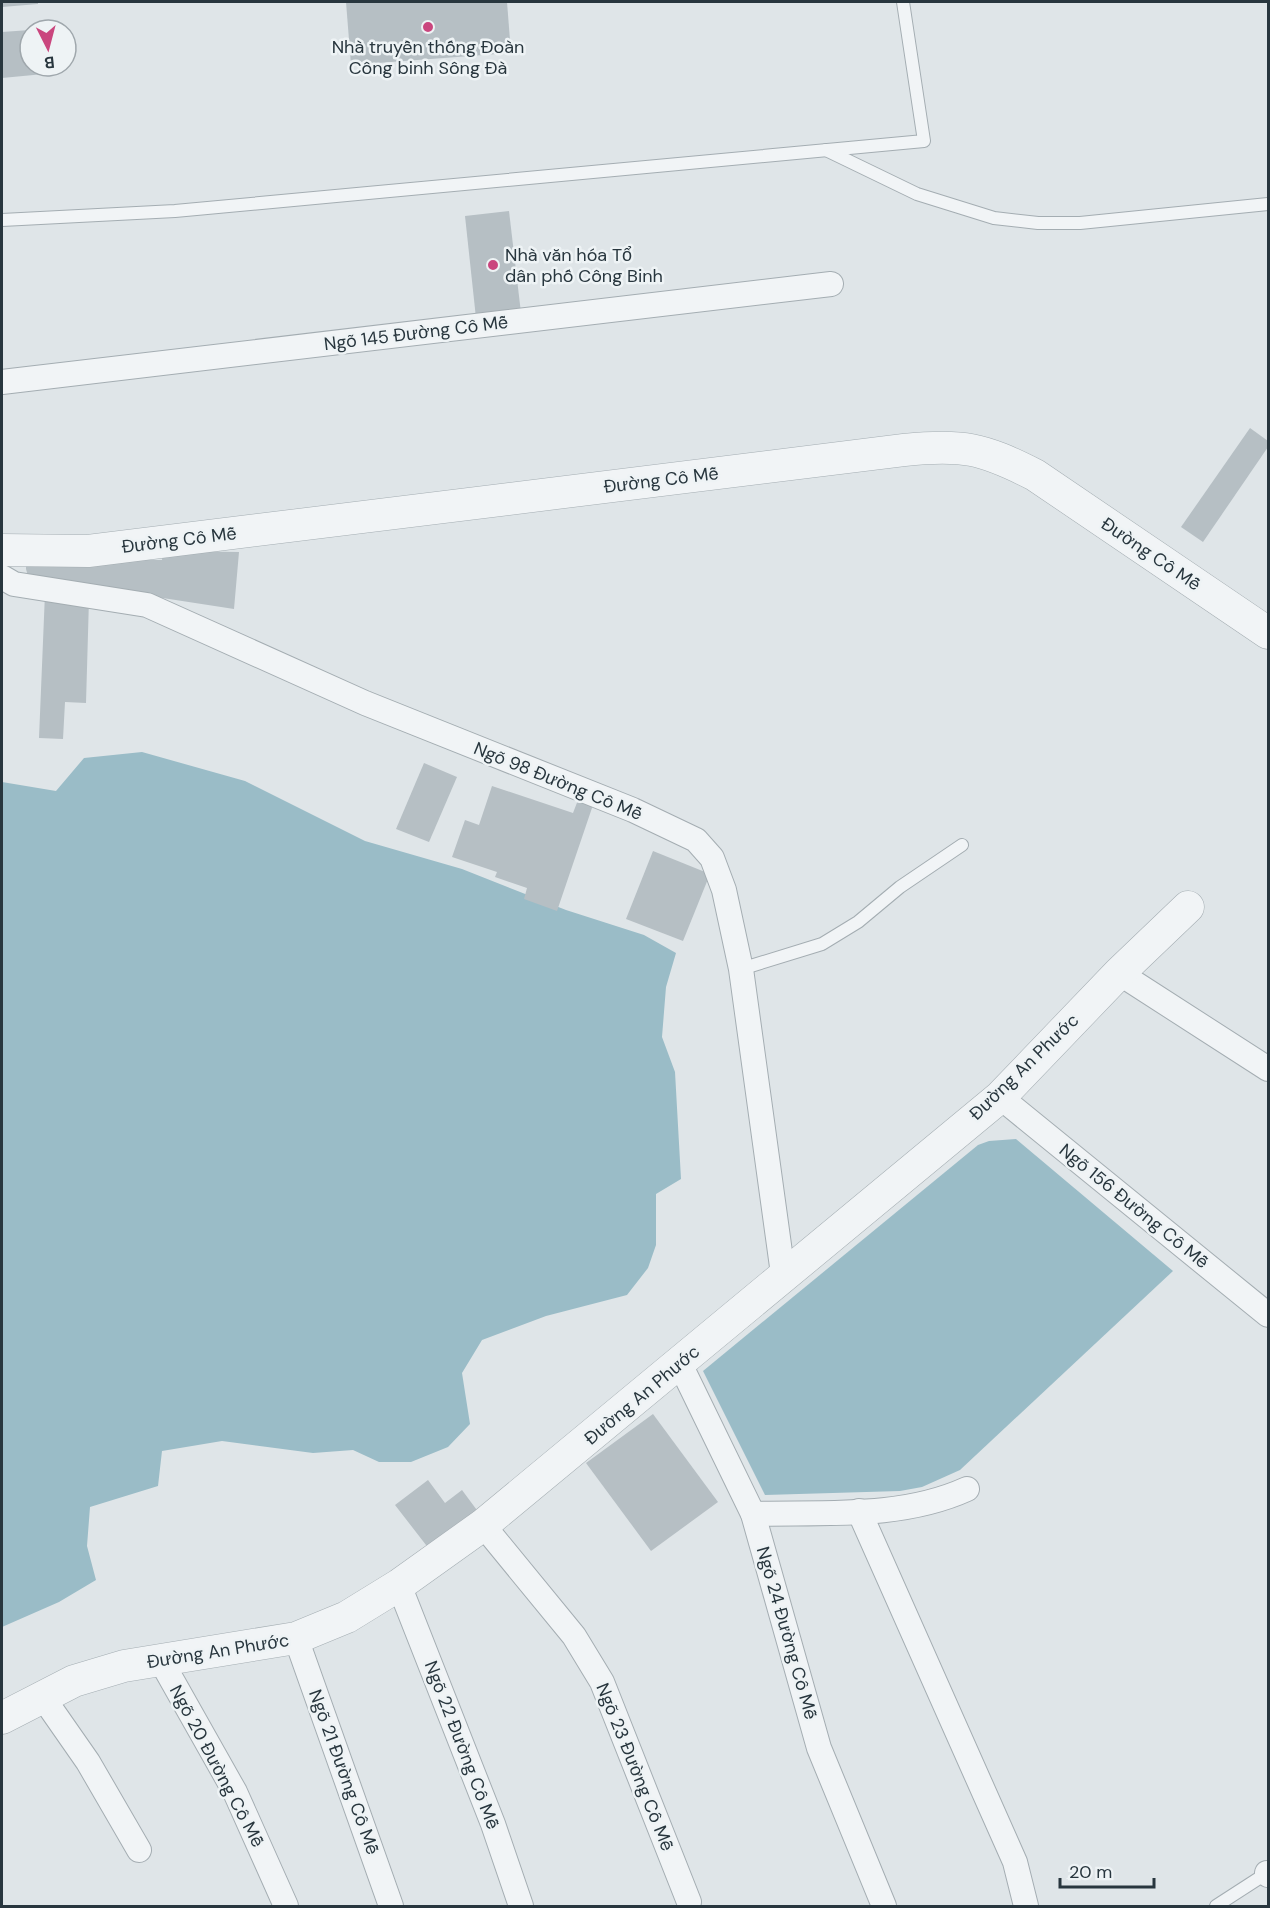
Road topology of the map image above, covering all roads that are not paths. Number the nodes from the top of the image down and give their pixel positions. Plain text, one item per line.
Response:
1 (903, 2) edge
2 (826, 150) junction
3 (1269, 204) edge
4 (2, 220) edge
5 (831, 284) dead end
6 (2, 382) edge
7 (2, 550) edge
8 (2, 577) edge
9 (1269, 633) edge
10 (963, 845) dead end
11 (1188, 907) dead end
12 (741, 969) junction
13 (1119, 973) junction
14 (1269, 1069) edge
15 (1000, 1097) junction
16 (783, 1274) junction
17 (1269, 1315) edge
18 (680, 1364) junction
19 (967, 1489) dead end
20 (859, 1511) junction
21 (753, 1514) junction
22 (483, 1525) junction
23 (399, 1585) junction
24 (296, 1638) junction
25 (160, 1659) junction
26 (42, 1696) junction
27 (2, 1718) edge
28 (139, 1850) dead end
29 (1268, 1874) edge
30 (689, 1902) dead end
31 (286, 1906) edge
32 (391, 1906) edge
33 (521, 1906) edge
34 (884, 1906) edge
35 (1026, 1906) edge
36 (1216, 1906) edge

1 - 2 lane
2 - 3 lane
2 - 4 lane
5 - 6 street, Ngõ 145 Đường Cô Mễ
7 - 9 street, Đường Cô Mễ
8 - 12 street, Ngõ 98 Đường Cô Mễ
10 - 12 lane
11 - 13 street, Đường An Phước
12 - 16 street, Ngõ 98 Đường Cô Mễ
13 - 14 street
13 - 15 street, Đường An Phước
15 - 16 street, Đường An Phước
15 - 17 street, Ngõ 156 Đường Cô Mễ
16 - 18 street, Đường An Phước
18 - 21 street, Ngõ 24 Đường Cô Mễ
18 - 22 street, Đường An Phước
19 - 20 street
20 - 21 street
20 - 35 street
21 - 34 street, Ngõ 24 Đường Cô Mễ
22 - 23 street, Đường An Phước
22 - 30 street, Ngõ 23 Đường Cô Mễ
23 - 24 street, Đường An Phước
23 - 33 street, Ngõ 22 Đường Cô Mễ
24 - 25 street, Đường An Phước
24 - 32 street, Ngõ 21 Đường Cô Mễ
25 - 26 street, Đường An Phước
25 - 31 street, Ngõ 20 Đường Cô Mễ
26 - 27 street, Đường An Phước
26 - 28 street
29 - 36 lane

